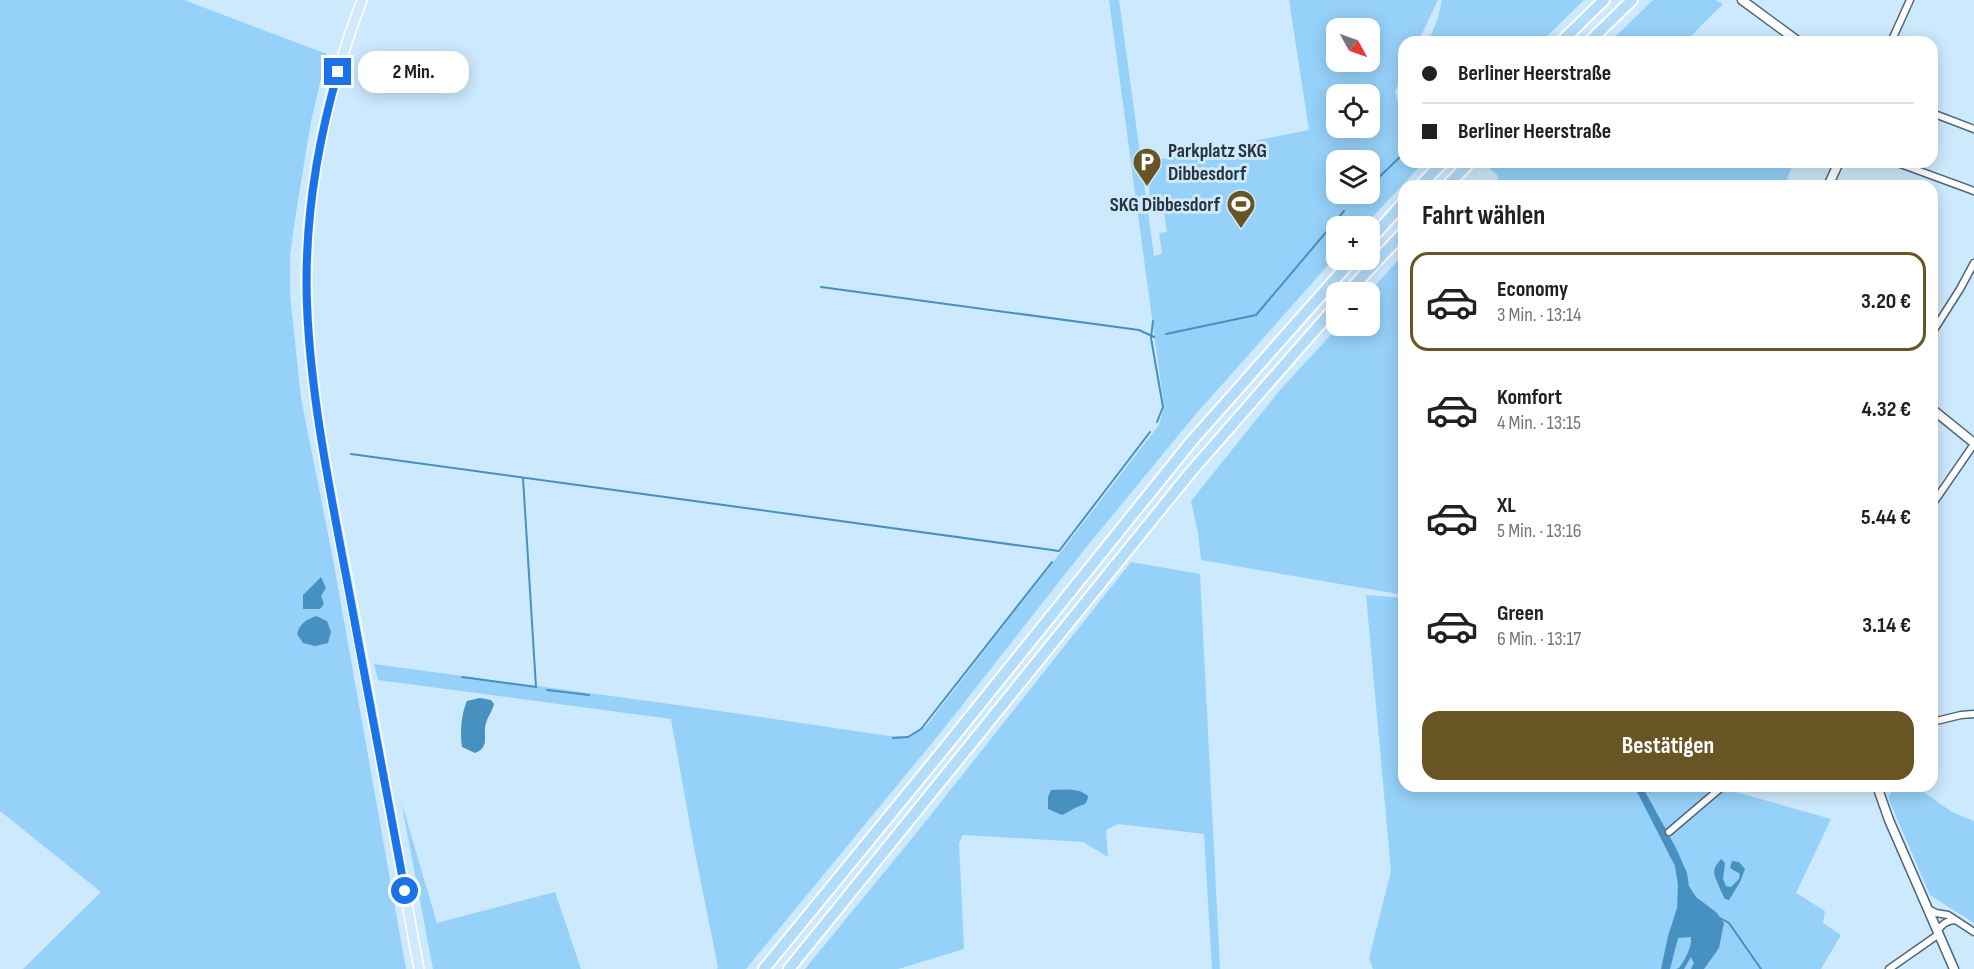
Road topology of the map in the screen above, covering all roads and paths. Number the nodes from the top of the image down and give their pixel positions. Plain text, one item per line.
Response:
1 (362, 0) edge
2 (1604, 0) edge
3 (1632, 0) edge
4 (1742, 0) edge
5 (1910, 0) edge
6 (1567, 36) edge
7 (1595, 36) edge
8 (1791, 36) edge
9 (1894, 36) edge
10 (1938, 115) edge
11 (1974, 129) edge
12 (1437, 168) edge
13 (1464, 168) edge
14 (1911, 168) edge
15 (1426, 180) edge
16 (1453, 180) edge
17 (1974, 191) edge
18 (1398, 208) edge
19 (1380, 229) edge
20 (1398, 238) edge
21 (1974, 263) edge
22 (1343, 270) edge
23 (1357, 282) edge
24 (1326, 317) edge
25 (1938, 324) edge
26 (1938, 414) edge
27 (1974, 443) edge
28 (1938, 495) edge
29 (1974, 714) edge
30 (1938, 721) edge
31 (1716, 792) edge
32 (1879, 792) edge
33 (1669, 832) dead end
34 (1928, 909) junction
35 (1955, 920) junction
36 (1974, 932) edge
37 (1938, 933) junction
38 (420, 969) edge
39 (764, 969) edge
40 (789, 969) edge
41 (1889, 969) edge
42 (1954, 969) edge

1 - 38 main road
2 - 6 highway
3 - 7 highway
4 - 8 main road
5 - 9 street
10 - 11 street
12 - 15 highway
13 - 16 highway
14 - 17 street
18 - 19 highway
20 - 23 highway
21 - 25 street
22 - 39 highway
24 - 40 highway
26 - 27 main road
27 - 28 street
29 - 30 street
31 - 33 street
32 - 34 main road
34 - 35 street
34 - 37 main road
35 - 36 street
35 - 37 street
37 - 41 street
37 - 42 main road

